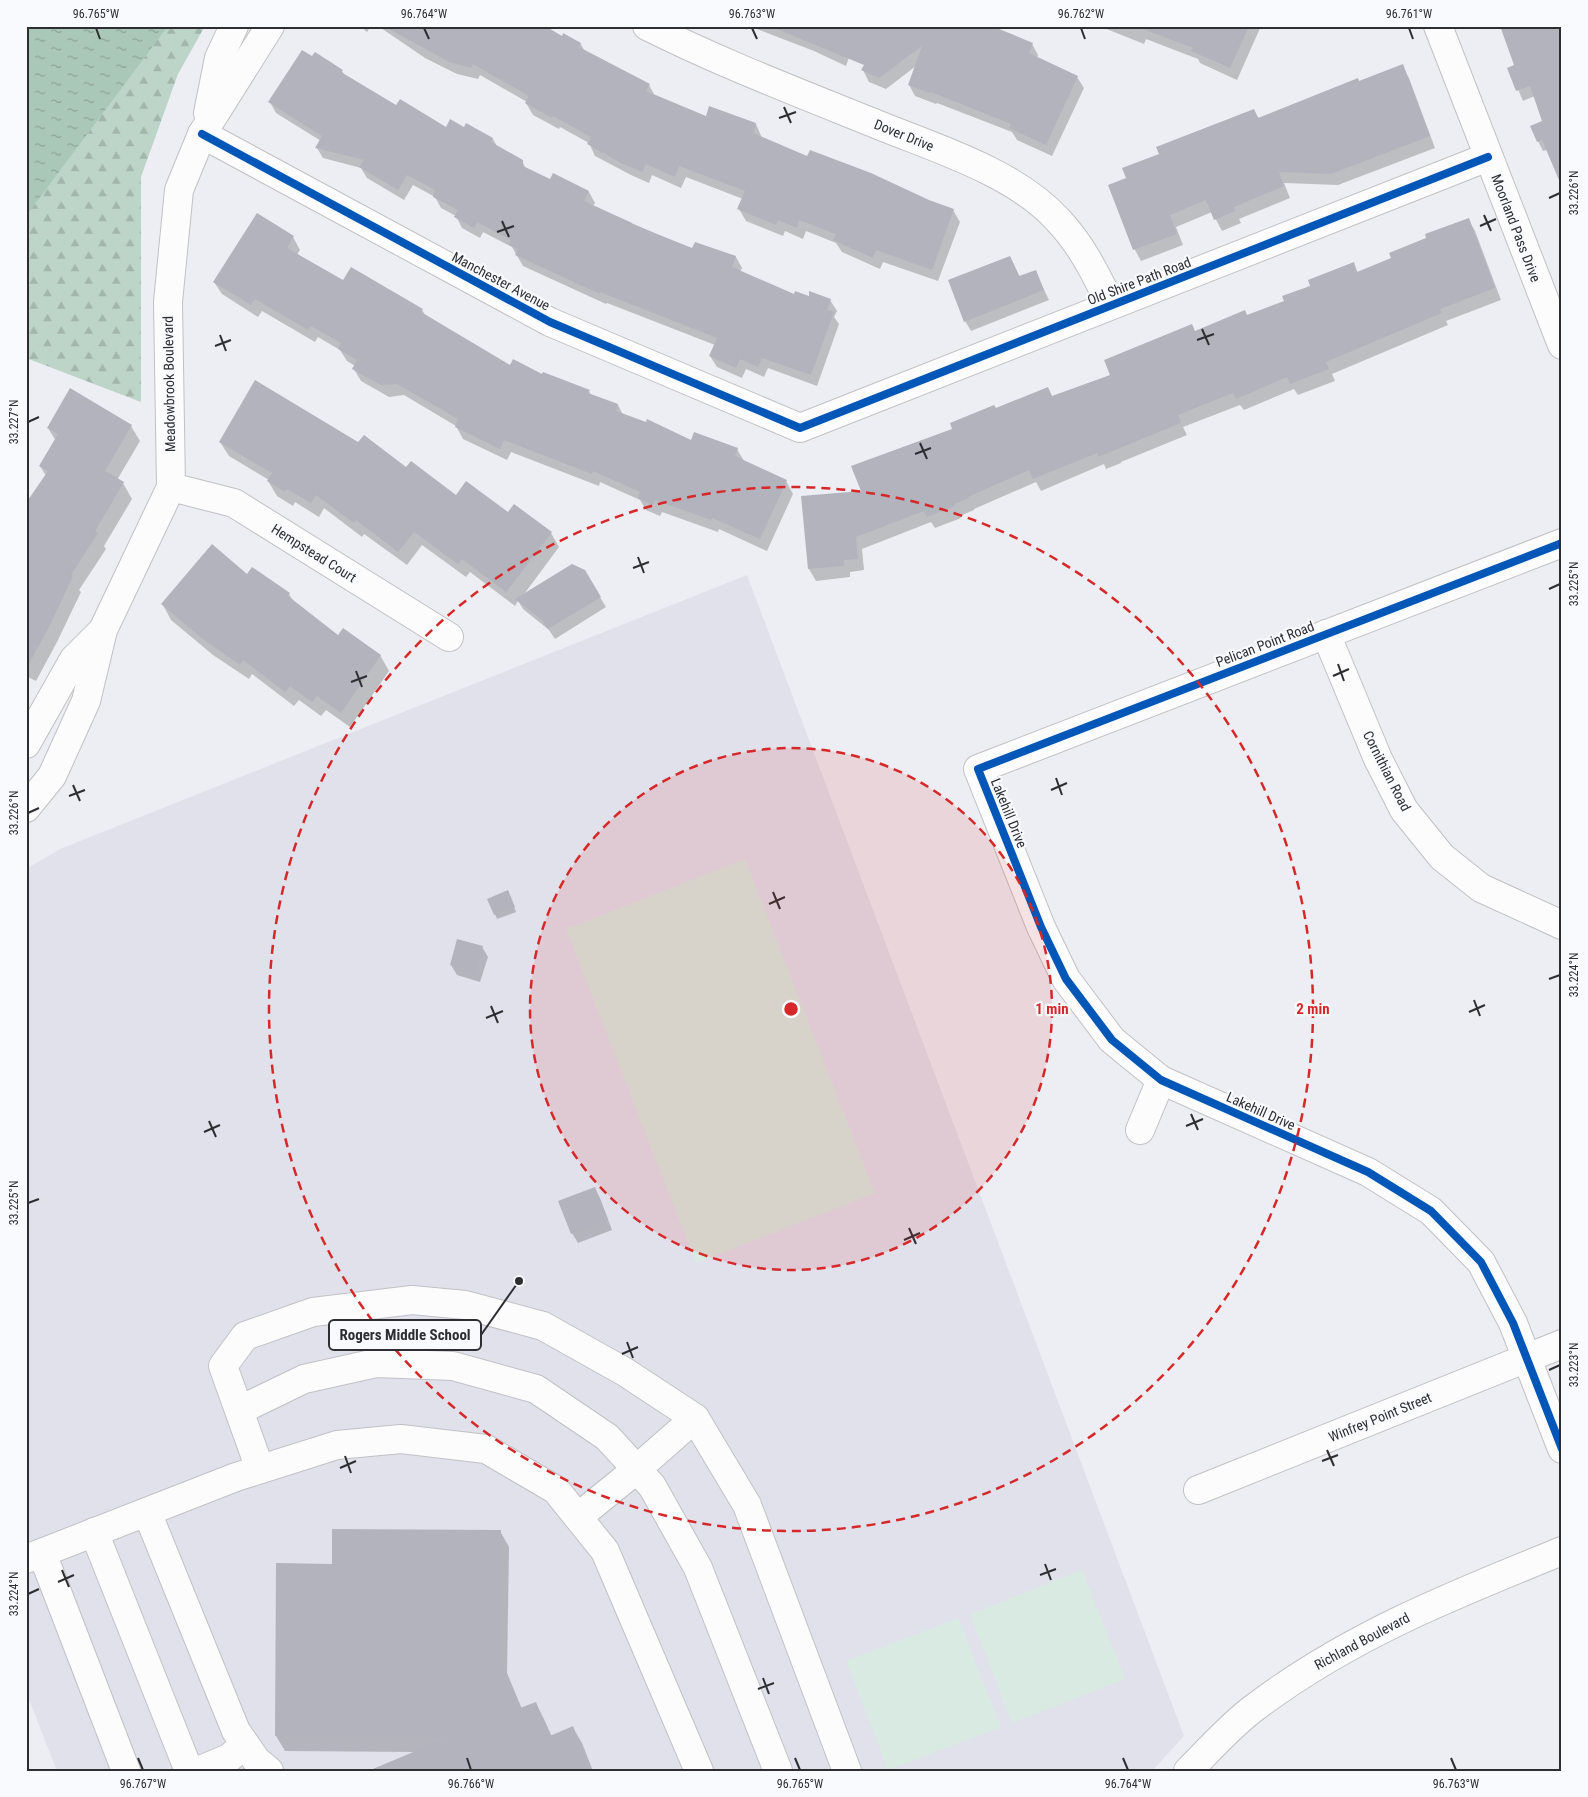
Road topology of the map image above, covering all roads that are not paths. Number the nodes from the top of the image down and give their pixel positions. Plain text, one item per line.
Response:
1 (234, 26) edge
2 (270, 26) edge
3 (647, 26) edge
4 (1438, 26) edge
5 (203, 132) junction
6 (1488, 157) junction
7 (1111, 305) junction
8 (1562, 345) edge
9 (800, 428) joint
10 (171, 487) junction
11 (1562, 543) edge
12 (103, 630) junction
13 (1326, 634) junction
14 (449, 637) dead end
15 (26, 744) edge
16 (978, 769) joint
17 (26, 808) edge
18 (1562, 925) edge
19 (1161, 1080) junction
20 (1140, 1130) dead end
21 (1562, 1344) edge
22 (1527, 1358) junction
23 (240, 1410) junction
24 (696, 1418) junction
25 (1562, 1450) edge
26 (637, 1469) junction
27 (260, 1470) junction
28 (1198, 1490) dead end
29 (146, 1512) junction
30 (578, 1517) junction
31 (94, 1532) junction
32 (1562, 1551) edge
33 (34, 1556) edge
34 (245, 1744) junction
35 (126, 1771) edge
36 (189, 1771) edge
37 (198, 1771) edge
38 (269, 1771) edge
39 (699, 1771) edge
40 (778, 1771) edge
41 (847, 1771) edge
42 (1188, 1771) edge

1 - 5 street, Meadowbrook Boulevard
2 - 5 street, Meadowbrook Boulevard
3 - 7 street, Dover Drive
4 - 6 street, Moorland Pass Drive
5 - 9 street, Manchester Avenue
5 - 10 street, Meadowbrook Boulevard
6 - 7 street, Old Shire Path Road
6 - 8 street, Moorland Pass Drive
7 - 9 street, Old Shire Path Road
10 - 12 street, Meadowbrook Boulevard
10 - 14 street, Hempstead Court
11 - 13 street, Pelican Point Road
12 - 15 street, Meadowbrook Boulevard
12 - 17 street, Meadowbrook Boulevard
13 - 16 street, Pelican Point Road
13 - 18 street, Cornithian Road
16 - 19 street, Lakehill Drive
19 - 20 street
19 - 22 street, Lakehill Drive
21 - 22 street, Winfrey Point Street
22 - 25 street, Lakehill Drive
22 - 28 street, Winfrey Point Street
23 - 24 street
23 - 26 street
23 - 27 street
24 - 26 street
24 - 41 street
26 - 30 street
26 - 40 street
27 - 29 street
27 - 30 street
29 - 31 street
29 - 34 street
30 - 39 street
31 - 33 street
31 - 36 street
32 - 42 street, Richland Boulevard
33 - 35 street
34 - 37 street
34 - 38 street

